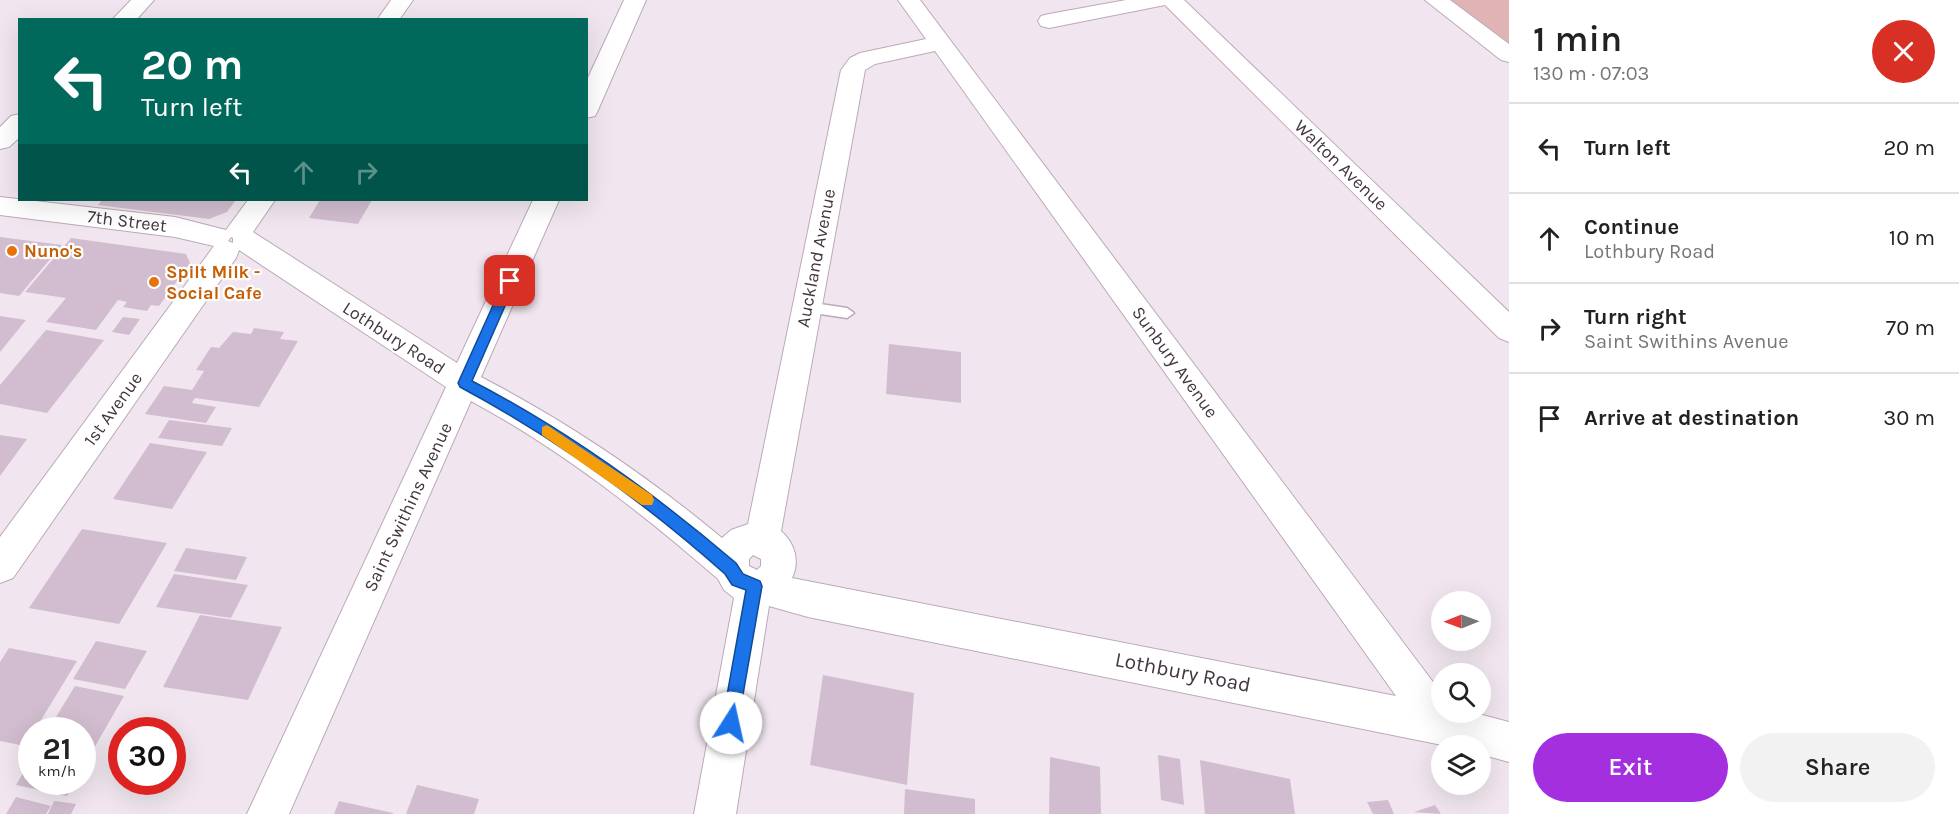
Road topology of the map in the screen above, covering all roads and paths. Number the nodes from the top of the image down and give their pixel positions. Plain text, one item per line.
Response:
1 (143, 0) edge
2 (402, 0) edge
3 (635, 0) edge
4 (909, 0) edge
5 (1160, 0) edge
6 (1172, 0) edge
7 (1436, 0) edge
8 (125, 18) edge
9 (389, 18) edge
10 (1049, 21) dead end
11 (941, 43) junction
12 (1509, 55) edge
13 (588, 106) edge
14 (18, 124) edge
15 (0, 141) edge
16 (261, 201) edge
17 (546, 201) edge
18 (0, 206) edge
19 (233, 242) junction
20 (807, 307) junction
21 (847, 313) dead end
22 (1509, 330) edge
23 (464, 383) junction
24 (669, 515) junction
25 (755, 540) junction
26 (0, 566) edge
27 (756, 579) junction
28 (1431, 711) edge
29 (1431, 721) edge
30 (1440, 723) edge
31 (1509, 742) edge
32 (268, 814) edge
33 (715, 814) edge

1 - 8 street
2 - 9 street
3 - 13 street
4 - 11 street, Sunbury Avenue
5 - 10 street
6 - 22 street, Walton Avenue
7 - 12 street
11 - 20 street, Auckland Avenue
11 - 28 street, Sunbury Avenue
14 - 15 street
16 - 19 street, 1st Avenue
17 - 23 street, Saint Swithins Avenue
18 - 19 street, 7th Street
19 - 23 street, Lothbury Road
19 - 26 street, 1st Avenue
20 - 21 lane
20 - 25 street, Auckland Avenue
23 - 24 street, Lothbury Road
23 - 32 street, Saint Swithins Avenue
24 - 25 street, Lothbury Road
24 - 27 street, Lothbury Road
25 - 27 street
27 - 29 street, Lothbury Road
27 - 33 street
30 - 31 street, Lothbury Road

